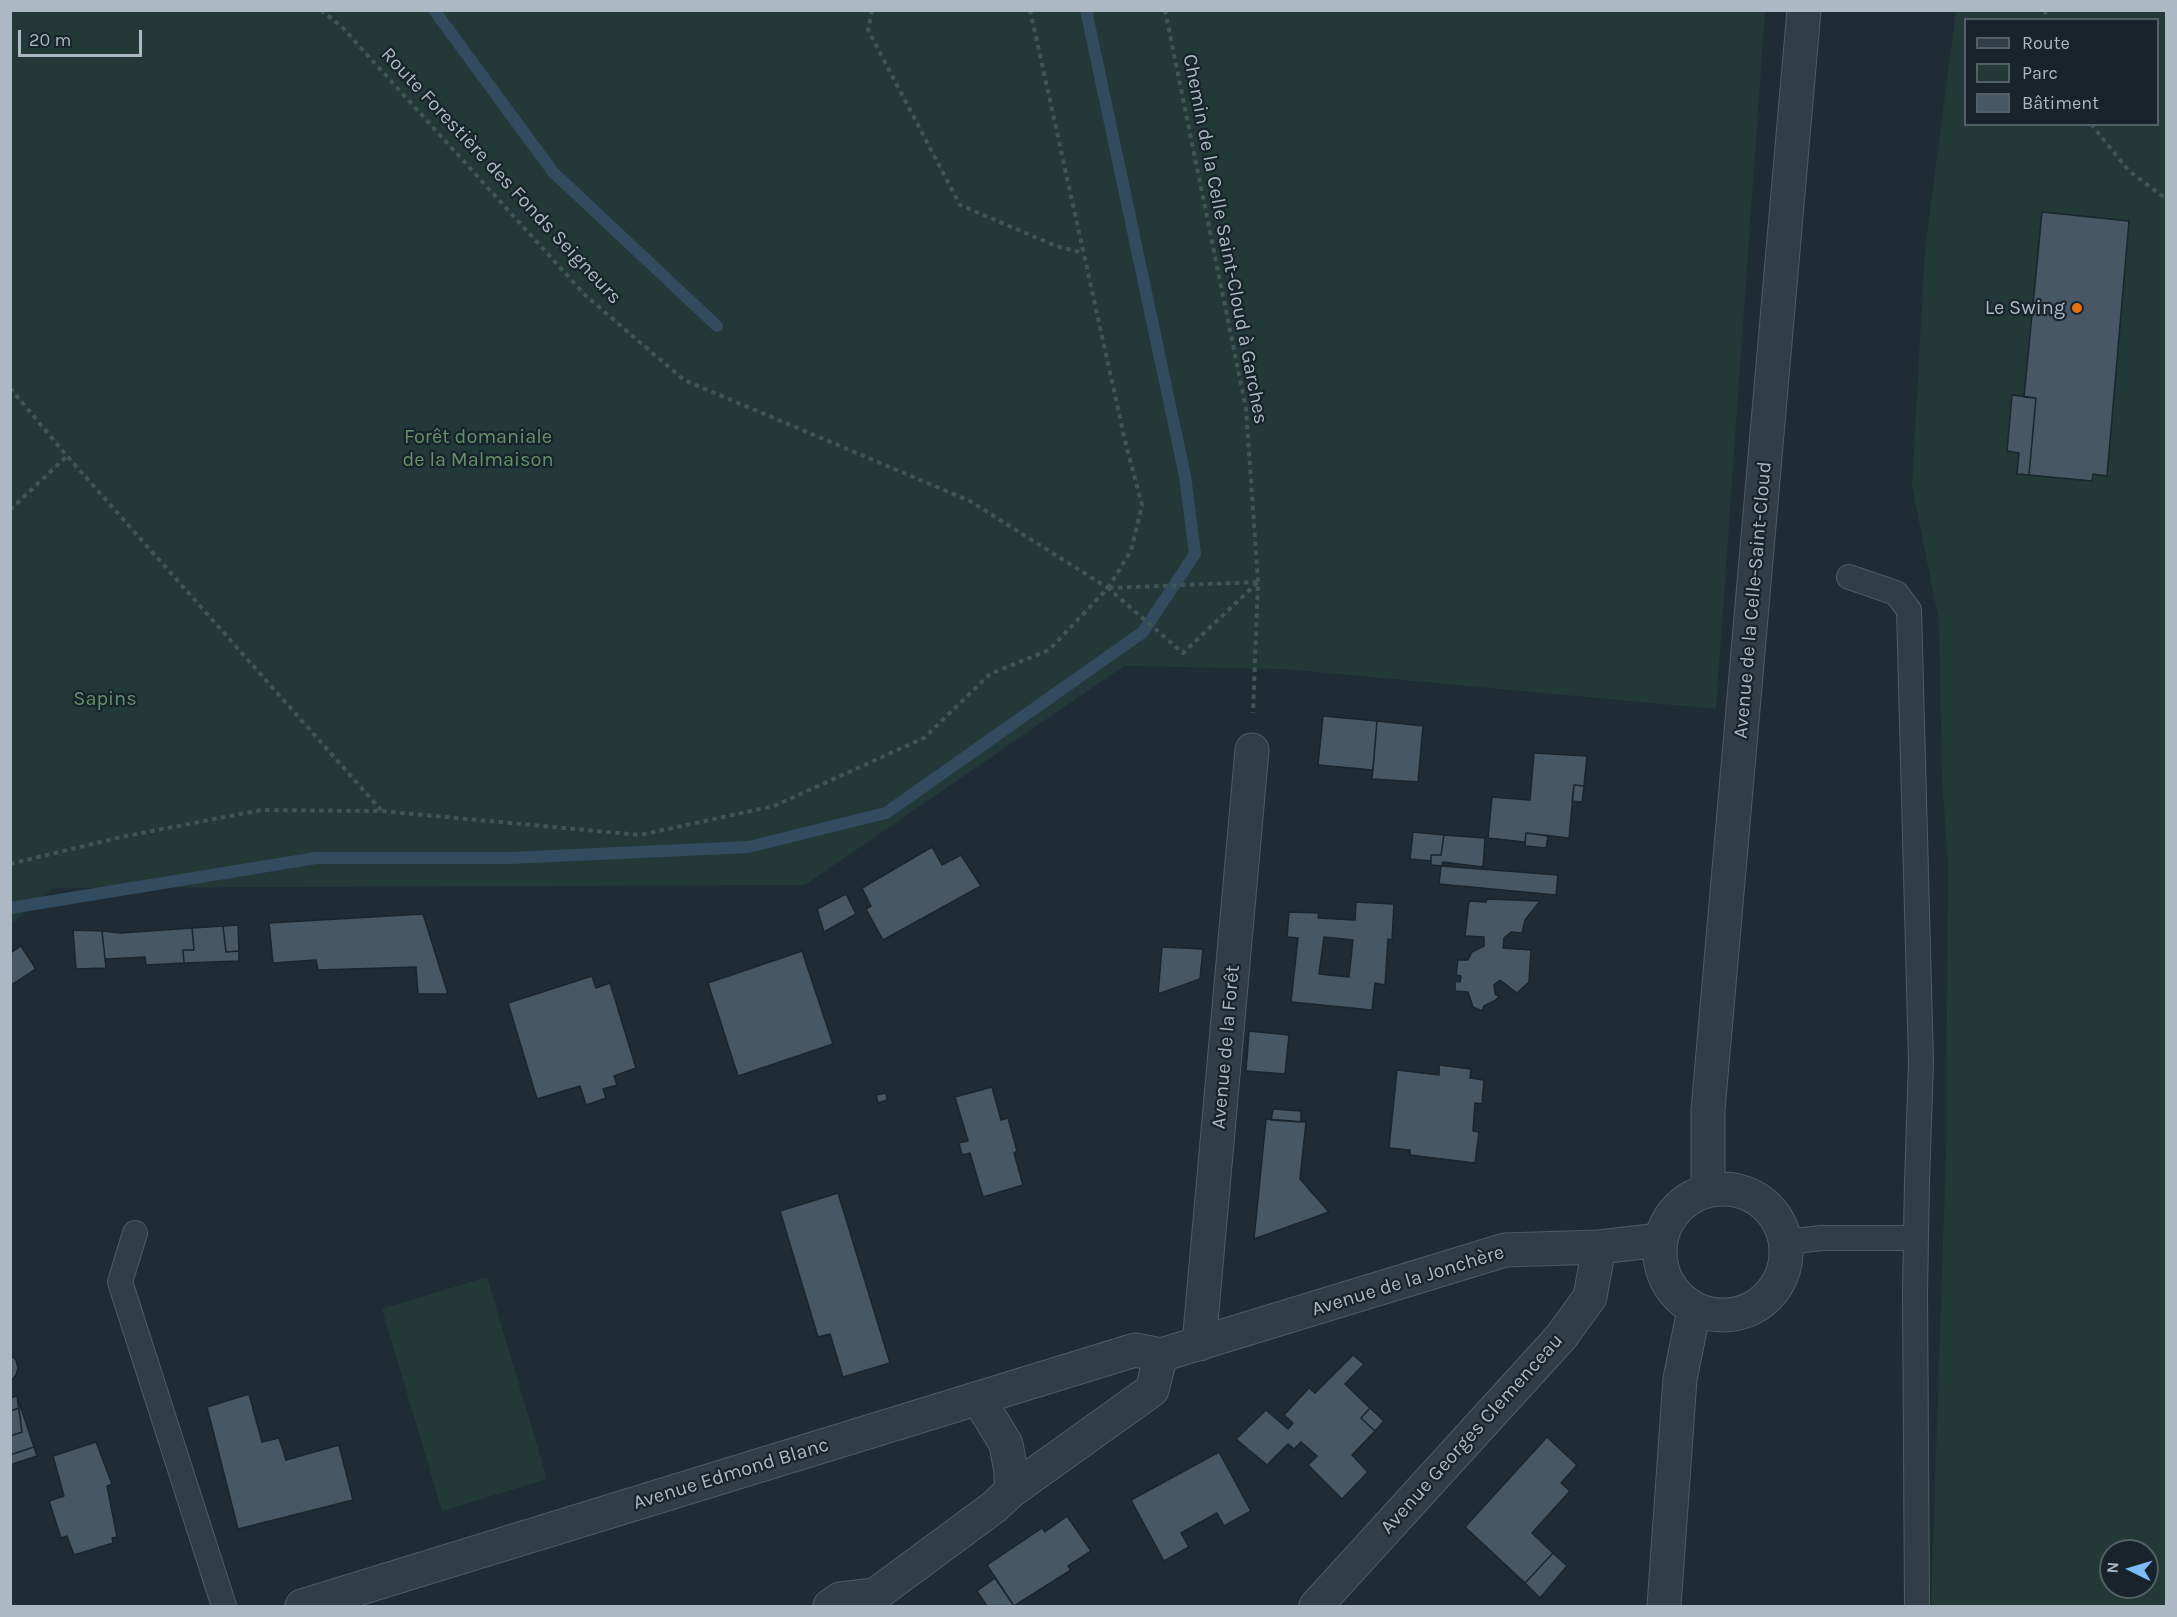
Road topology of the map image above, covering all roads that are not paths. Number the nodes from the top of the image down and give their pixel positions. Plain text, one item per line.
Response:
1 (1804, 10) edge
2 (1849, 577) dead end
3 (1252, 750) road end
4 (1708, 1190) junction
5 (135, 1233) dead end
6 (1916, 1238) junction
7 (1660, 1240) junction
8 (1786, 1242) junction
9 (1599, 1247) junction
10 (1694, 1310) junction
11 (1199, 1344) junction
12 (1161, 1355) junction
13 (978, 1398) junction
14 (1003, 1499) junction
15 (224, 1606) edge
16 (302, 1606) edge
17 (830, 1606) edge
18 (1316, 1606) edge
19 (1664, 1606) edge
20 (1917, 1606) edge

1 - 4 street, Avenue de la Celle-Saint-Cloud
2 - 6 lane
3 - 11 street, Avenue de la Forêt
4 - 7 street
4 - 8 street
5 - 15 lane
6 - 8 lane
6 - 20 lane
7 - 9 street, Avenue de la Jonchère
7 - 10 street
8 - 10 street
9 - 11 street, Avenue de la Jonchère
9 - 18 street, Avenue Georges Clemenceau
10 - 19 street
11 - 12 street, Avenue de la Jonchère
12 - 13 street, Avenue Edmond Blanc
12 - 14 street
13 - 14 street
13 - 16 street, Avenue Edmond Blanc
14 - 17 street

